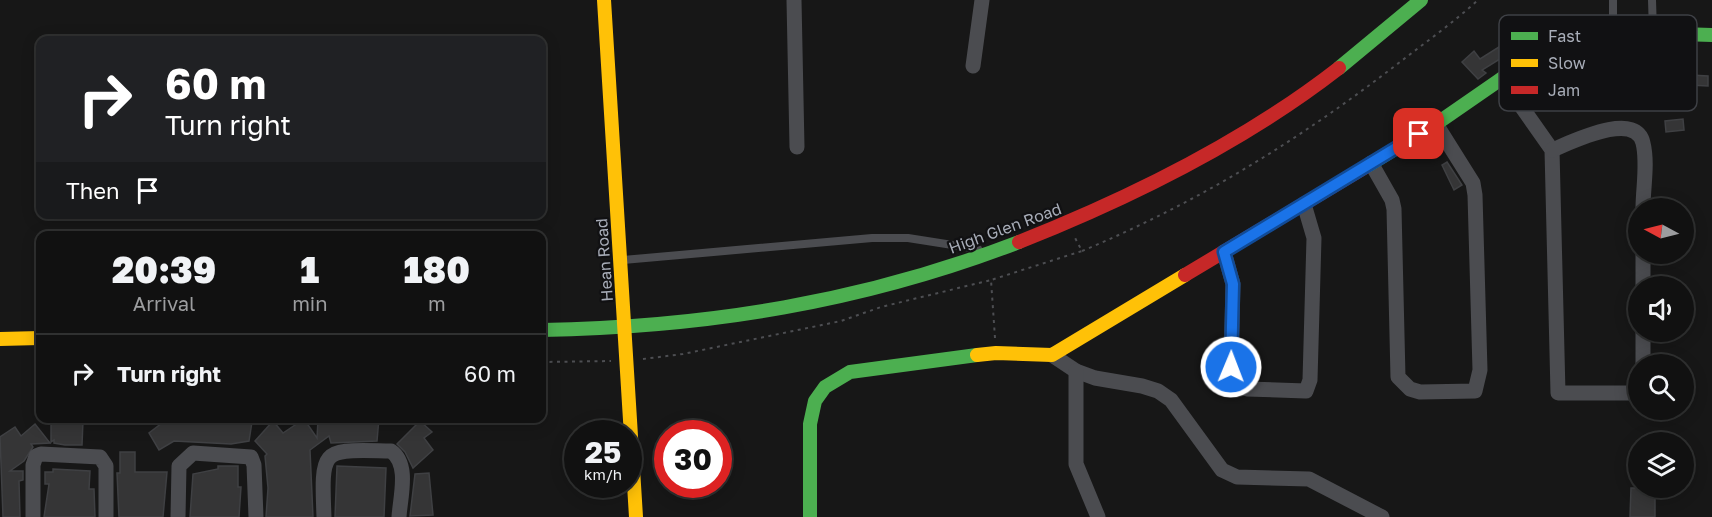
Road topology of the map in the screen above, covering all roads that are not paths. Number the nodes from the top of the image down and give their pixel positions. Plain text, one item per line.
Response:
1 (604, 0) edge
2 (794, 0) edge
3 (982, 0) edge
4 (1421, 0) edge
5 (1652, 0) edge
6 (1652, 15) edge
7 (1697, 34) edge
8 (1712, 34) edge
9 (973, 66) dead end
10 (1499, 81) edge
11 (1525, 111) edge
12 (1436, 124) junction
13 (796, 147) dead end
14 (1552, 150) junction
15 (1371, 163) junction
16 (1643, 198) edge
17 (1304, 204) junction
18 (992, 251) junction
19 (1224, 252) junction
20 (621, 260) junction
21 (625, 327) junction
22 (546, 330) edge
23 (36, 338) edge
24 (0, 339) edge
25 (1052, 355) junction
26 (1077, 371) junction
27 (1628, 393) edge
28 (33, 517) edge
29 (105, 517) edge
30 (178, 517) edge
31 (256, 517) edge
32 (324, 517) edge
33 (399, 517) edge
34 (636, 517) edge
35 (810, 517) edge
36 (1098, 517) edge
37 (1382, 517) edge

1 - 20 street, Hean Road
2 - 13 street
3 - 9 street
4 - 18 street, High Glen Road
5 - 6 lane
7 - 8 street
10 - 12 street
11 - 14 street
12 - 15 street
12 - 15 street
14 - 16 street
14 - 27 street
15 - 17 street
17 - 19 street
17 - 19 street
18 - 20 lane
18 - 21 street, High Glen Road
19 - 25 street
20 - 21 street, Hean Road
21 - 22 street, High Glen Road
21 - 34 street, Hean Road
23 - 24 street
25 - 26 street
25 - 35 street
26 - 36 street
26 - 37 street
28 - 29 street
30 - 31 street
32 - 33 street

